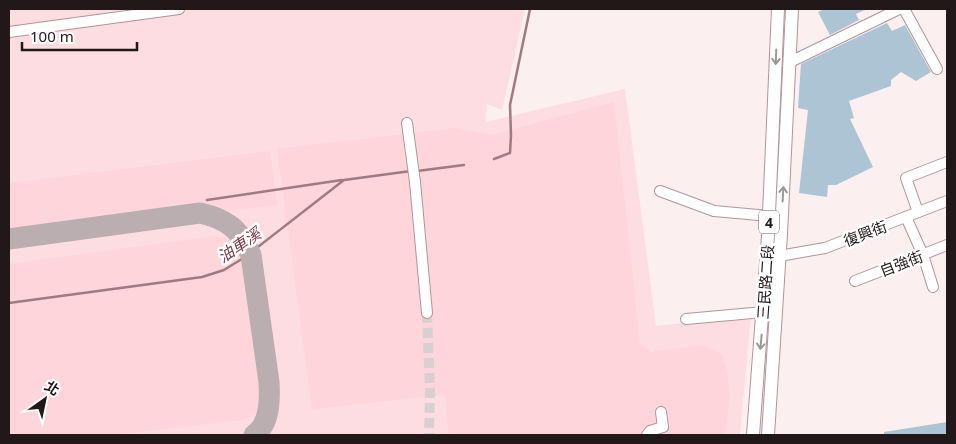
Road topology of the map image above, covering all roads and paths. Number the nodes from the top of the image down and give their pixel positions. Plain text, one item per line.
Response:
1 (179, 9) edge
2 (778, 9) edge
3 (792, 9) edge
4 (899, 9) edge
5 (904, 9) edge
6 (9, 32) edge
7 (790, 62) junction
8 (937, 69) dead end
9 (406, 123) dead end
10 (947, 162) edge
11 (660, 191) dead end
12 (947, 201) edge
13 (918, 212) junction
14 (769, 216) junction
15 (906, 217) junction
16 (947, 245) edge
17 (923, 255) junction
18 (779, 256) junction
19 (855, 281) dead end
20 (933, 287) dead end
21 (764, 312) junction
22 (427, 313) tunnel mouth
23 (686, 319) dead end
24 (661, 412) dead end
25 (647, 435) edge
26 (753, 435) edge
27 (768, 435) edge

1 - 6 lane
2 -> 14 main road, 三民路二段 / 4
3 - 7 main road, 三民路二段 / 4
4 - 7 lane
5 - 8 lane
18 -> 7 main road, 三民路二段 / 4
9 - 22 lane
10 - 13 lane
11 - 14 lane
12 - 13 lane, 復興街
13 - 15 lane, 復興街
14 - 21 main road, 三民路二段 / 4
15 - 17 lane
15 - 18 lane, 復興街
16 - 17 lane, 自強街
17 - 19 lane, 自強街
17 - 20 lane
18 - 27 main road, 三民路二段 / 4
21 - 23 lane
21 -> 26 main road, 三民路二段 / 4
24 - 25 lane

